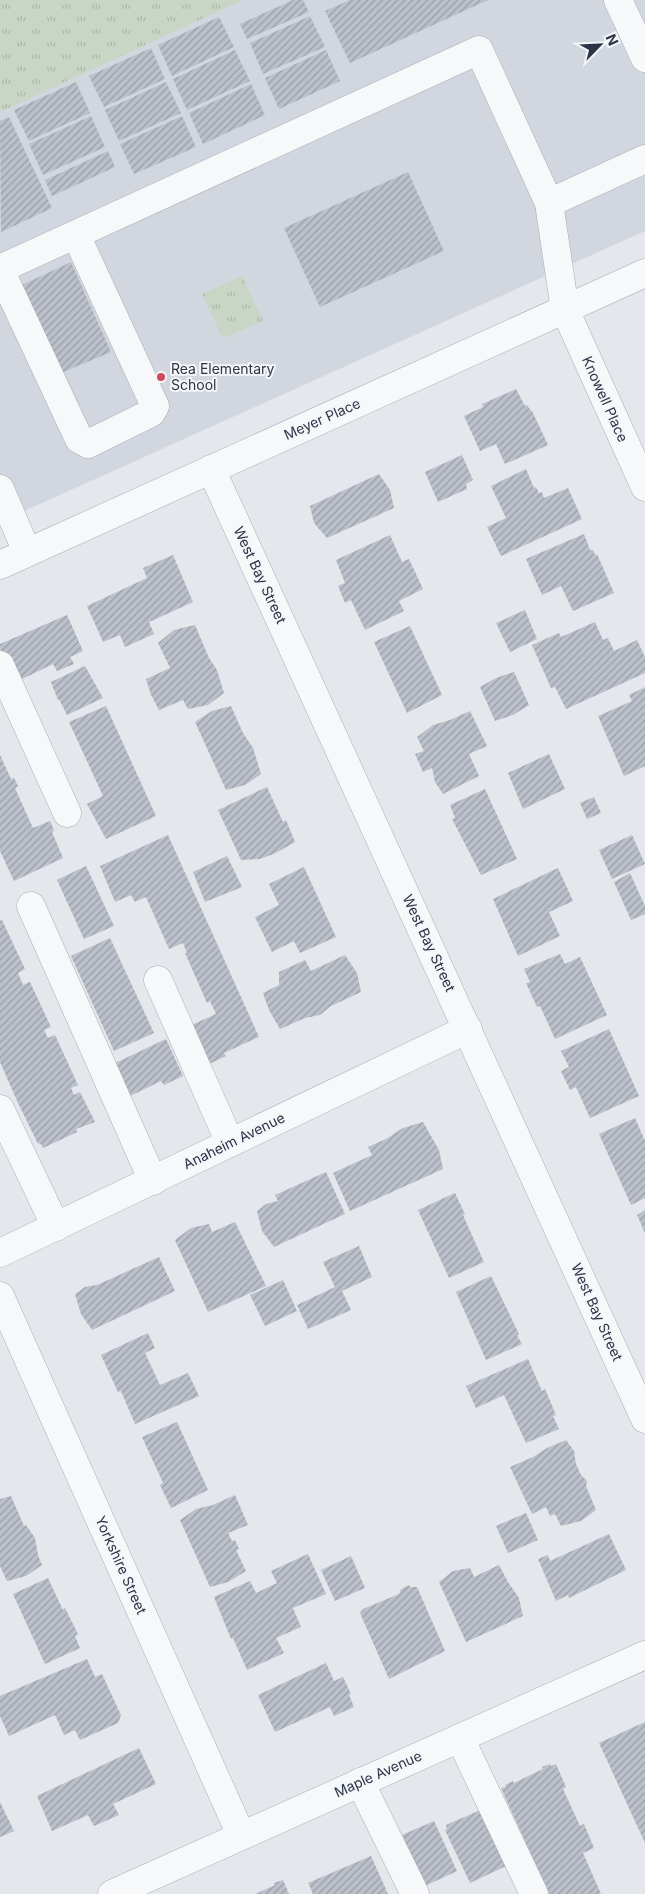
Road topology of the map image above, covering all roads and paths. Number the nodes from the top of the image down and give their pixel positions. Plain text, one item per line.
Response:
1 (618, 0) edge
2 (645, 58) edge
3 (645, 159) edge
4 (549, 203) junction
5 (76, 235) junction
6 (0, 269) edge
7 (645, 273) edge
8 (565, 310) junction
9 (211, 469) junction
10 (645, 487) edge
11 (0, 489) edge
12 (27, 552) junction
13 (0, 564) edge
14 (0, 664) edge
15 (67, 813) dead end
16 (31, 906) dead end
17 (158, 980) dead end
18 (468, 1029) junction
19 (0, 1109) edge
20 (230, 1143) junction
21 (153, 1181) junction
22 (56, 1227) junction
23 (0, 1253) edge
24 (0, 1296) edge
25 (645, 1419) edge
26 (645, 1655) edge
27 (460, 1738) junction
28 (360, 1782) junction
29 (241, 1835) junction
30 (112, 1894) edge
31 (415, 1894) edge
32 (534, 1894) edge

1 - 2 street
3 - 4 street
4 - 5 street, Knowell Place
4 - 8 street, Knowell Place
5 - 6 street
5 - 6 street
7 - 8 street, Meyer Place
8 - 9 street, Meyer Place
8 - 10 street, Knowell Place
9 - 12 street, Meyer Place
9 - 18 street, West Bay Street
11 - 12 street
12 - 13 street, Meyer Place
14 - 15 street
16 - 21 street
17 - 20 street
18 - 20 street, Anaheim Avenue
18 - 25 street, West Bay Street
19 - 22 street
20 - 21 street, Anaheim Avenue
21 - 22 street, Anaheim Avenue
22 - 23 street, Anaheim Avenue
24 - 29 street, Yorkshire Street
26 - 27 street, Maple Avenue
27 - 28 street, Maple Avenue
27 - 32 street
28 - 29 street, Maple Avenue
28 - 31 street
29 - 30 street, Maple Avenue

